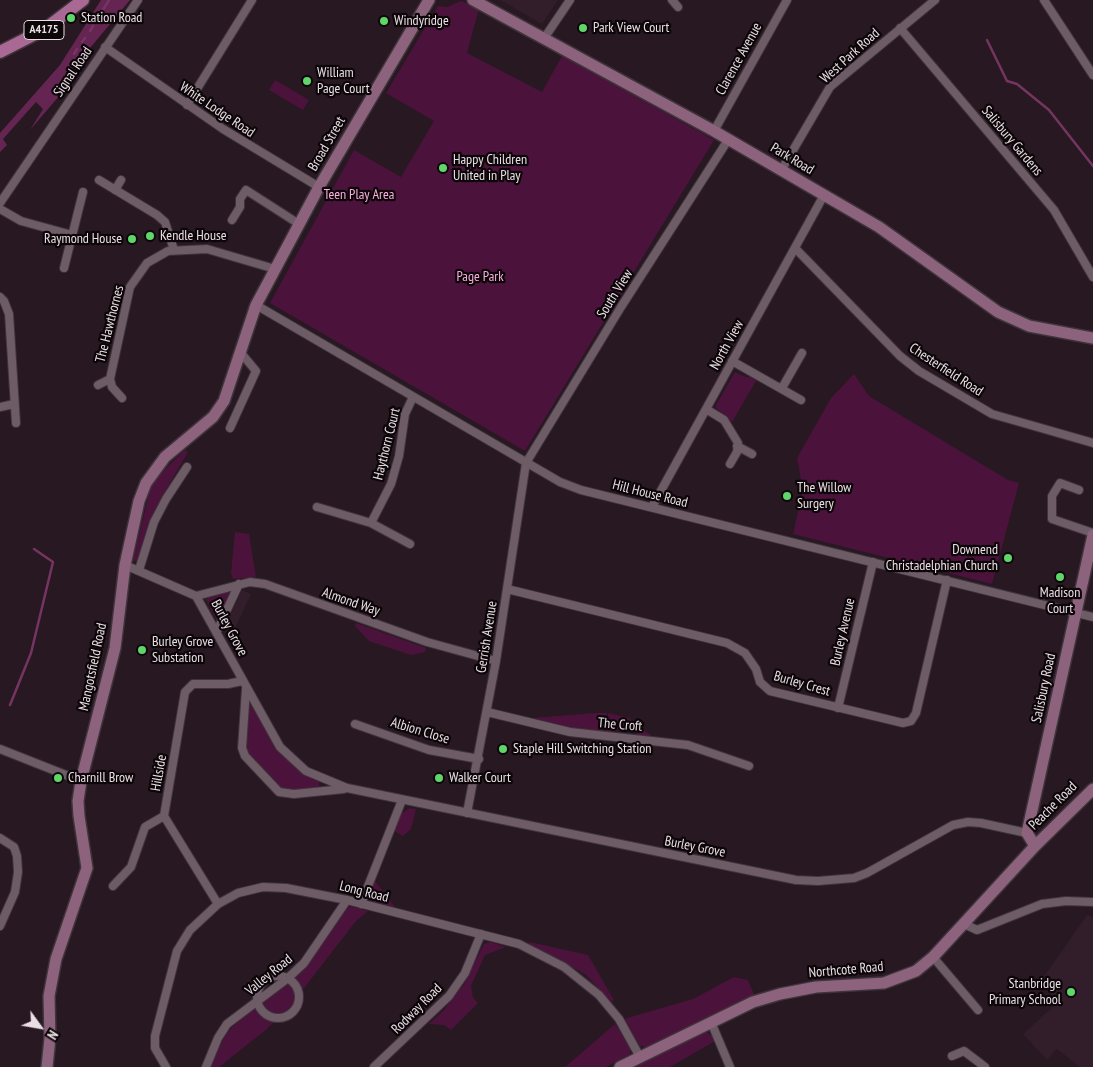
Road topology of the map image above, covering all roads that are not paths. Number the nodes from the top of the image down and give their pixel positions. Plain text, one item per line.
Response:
1 (83, 0) edge
2 (138, 0) edge
3 (252, 0) edge
4 (430, 0) edge
5 (474, 0) edge
6 (570, 0) edge
7 (672, 0) edge
8 (787, 0) edge
9 (935, 0) edge
10 (1044, 0) edge
11 (678, 7) dead end
12 (900, 28) junction
13 (545, 38) junction
14 (105, 47) junction
15 (0, 52) edge
16 (1093, 75) edge
17 (187, 105) junction
18 (714, 131) junction
19 (728, 140) junction
20 (782, 170) junction
21 (99, 180) dead end
22 (121, 180) dead end
23 (319, 187) junction
24 (115, 190) junction
25 (83, 192) dead end
26 (824, 195) junction
27 (0, 203) edge
28 (0, 209) edge
29 (232, 220) dead end
30 (299, 224) junction
31 (72, 234) junction
32 (795, 248) junction
33 (174, 250) junction
34 (64, 268) dead end
35 (275, 269) junction
36 (1093, 277) edge
37 (0, 297) edge
38 (256, 306) junction
39 (1093, 338) edge
40 (241, 353) junction
41 (802, 353) dead end
42 (732, 361) junction
43 (110, 379) junction
44 (98, 385) dead end
45 (782, 388) junction
46 (414, 397) junction
47 (122, 398) dead end
48 (801, 400) dead end
49 (14, 404) junction
50 (0, 407) edge
51 (706, 410) junction
52 (16, 423) dead end
53 (230, 428) dead end
54 (1093, 443) edge
55 (737, 446) junction
56 (752, 454) dead end
57 (526, 463) junction
58 (730, 464) dead end
59 (187, 467) dead end
60 (1079, 490) dead end
61 (317, 507) dead end
62 (652, 507) junction
63 (371, 524) junction
64 (1093, 534) edge
65 (410, 544) dead end
66 (873, 562) junction
67 (125, 565) junction
68 (139, 570) junction
69 (947, 580) junction
70 (239, 584) junction
71 (507, 589) junction
72 (196, 596) junction
73 (1076, 612) junction
74 (1093, 617) edge
75 (217, 631) junction
76 (496, 661) junction
77 (242, 681) junction
78 (246, 689) junction
79 (838, 708) junction
80 (487, 712) junction
81 (355, 724) dead end
82 (0, 749) edge
83 (479, 759) junction
84 (749, 766) dead end
85 (81, 781) junction
86 (347, 788) junction
87 (1093, 788) edge
88 (402, 800) junction
89 (467, 813) junction
90 (164, 816) junction
91 (1028, 833) junction
92 (0, 838) edge
93 (1035, 846) junction
94 (113, 886) dead end
95 (347, 900) junction
96 (1093, 902) edge
97 (218, 904) junction
98 (361, 904) junction
99 (964, 924) junction
100 (0, 926) edge
101 (481, 934) junction
102 (933, 957) junction
103 (288, 978) junction
104 (257, 1003) junction
105 (978, 1010) dead end
106 (711, 1022) junction
107 (952, 1056) dead end
108 (640, 1057) junction
109 (47, 1067) edge
110 (166, 1067) edge
111 (206, 1067) edge
112 (374, 1067) edge
113 (620, 1067) edge
114 (730, 1067) edge
115 (985, 1067) edge

1 - 15 main road, A4175
2 - 14 street, Signal Road
3 - 17 street
4 - 23 street, Broad Street
5 - 13 street, Park Road
6 - 13 street
7 - 11 street
8 - 18 street, Clarence Avenue
9 - 12 street, West Park Road
10 - 16 street
12 - 20 street, West Park Road
12 - 36 street, Salisbury Gardens
13 - 18 street, Park Road
14 - 17 street, White Lodge Road
14 - 27 street, Signal Road
17 - 23 street, White Lodge Road
18 - 19 street, Park Road
19 - 20 street, Park Road
19 - 57 street, South View
20 - 26 street, Park Road
21 - 24 street
22 - 24 street
23 - 30 street, Broad Street
24 - 33 street
25 - 31 street
26 - 32 street, North View
26 - 39 street, Park Road
28 - 31 street
29 - 30 street
30 - 35 street, Broad Street
31 - 34 street
32 - 42 street, North View
32 - 54 street, Chesterfield Road
33 - 35 street, The Hawthornes
33 - 43 street, The Hawthornes
35 - 38 street, Broad Street
37 - 49 street
38 - 40 street, Mangotsfield Road
38 - 46 street, Hill House Road
40 - 53 street
40 - 67 street, Mangotsfield Road
41 - 45 street
42 - 45 street
42 - 51 street, North View
43 - 44 street, The Hawthornes
43 - 47 street, The Hawthornes
45 - 48 street
46 - 57 street, Hill House Road
46 - 63 street, Haythorn Court
49 - 50 street
49 - 52 street
51 - 55 street
51 - 62 street, North View
55 - 56 street
55 - 58 street
57 - 62 street, Hill House Road
57 - 71 street, Gerrish Avenue
59 - 68 street
60 - 64 street
61 - 63 street
62 - 66 street, Hill House Road
63 - 65 street
64 - 73 street, Salisbury Road
66 - 69 street, Hill House Road
66 - 79 street, Burley Avenue
67 - 68 street, Burley Grove
67 - 85 street, Mangotsfield Road
68 - 72 street, Burley Grove
69 - 73 street, Hill House Road
69 - 79 street, Burley Crest
70 - 72 street, Almond Way
70 - 75 street
70 - 76 street, Almond Way
71 - 76 street, Gerrish Avenue
71 - 79 street, Burley Crest
72 - 75 street, Burley Grove
73 - 74 street, Hill House Road
73 - 91 street, Salisbury Road
75 - 77 street, Burley Grove
76 - 80 street, Gerrish Avenue
77 - 78 street, Burley Grove
77 - 90 street, Hillside
78 - 86 street, Burley Grove
78 - 86 street, Burley Grove
80 - 83 street, Gerrish Avenue
80 - 84 street, The Croft
81 - 83 street, Albion Close
82 - 85 street
83 - 89 street, Gerrish Avenue
85 - 109 street, Mangotsfield Road
86 - 88 street, Burley Grove
87 - 93 street, Peache Road
88 - 89 street, Burley Grove
88 - 98 street
89 - 91 street, Burley Grove
90 - 94 street
90 - 97 street
91 - 93 street
92 - 100 street
93 - 99 street, Northcote Road
95 - 97 street, Long Road
95 - 98 street, Long Road
95 - 103 street, Valley Road
96 - 99 street
97 - 110 street, Long Road
98 - 101 street, Long Road
99 - 102 street, Northcote Road
101 - 108 street, Long Road
101 - 112 street, Rodway Road
102 - 105 street
102 - 106 street, Northcote Road
103 - 104 street, Valley Road
103 - 104 street
103 - 104 street
104 - 111 street, Valley Road
106 - 108 street, Northcote Road
106 - 114 street
107 - 115 street
108 - 113 street, Northcote Road

